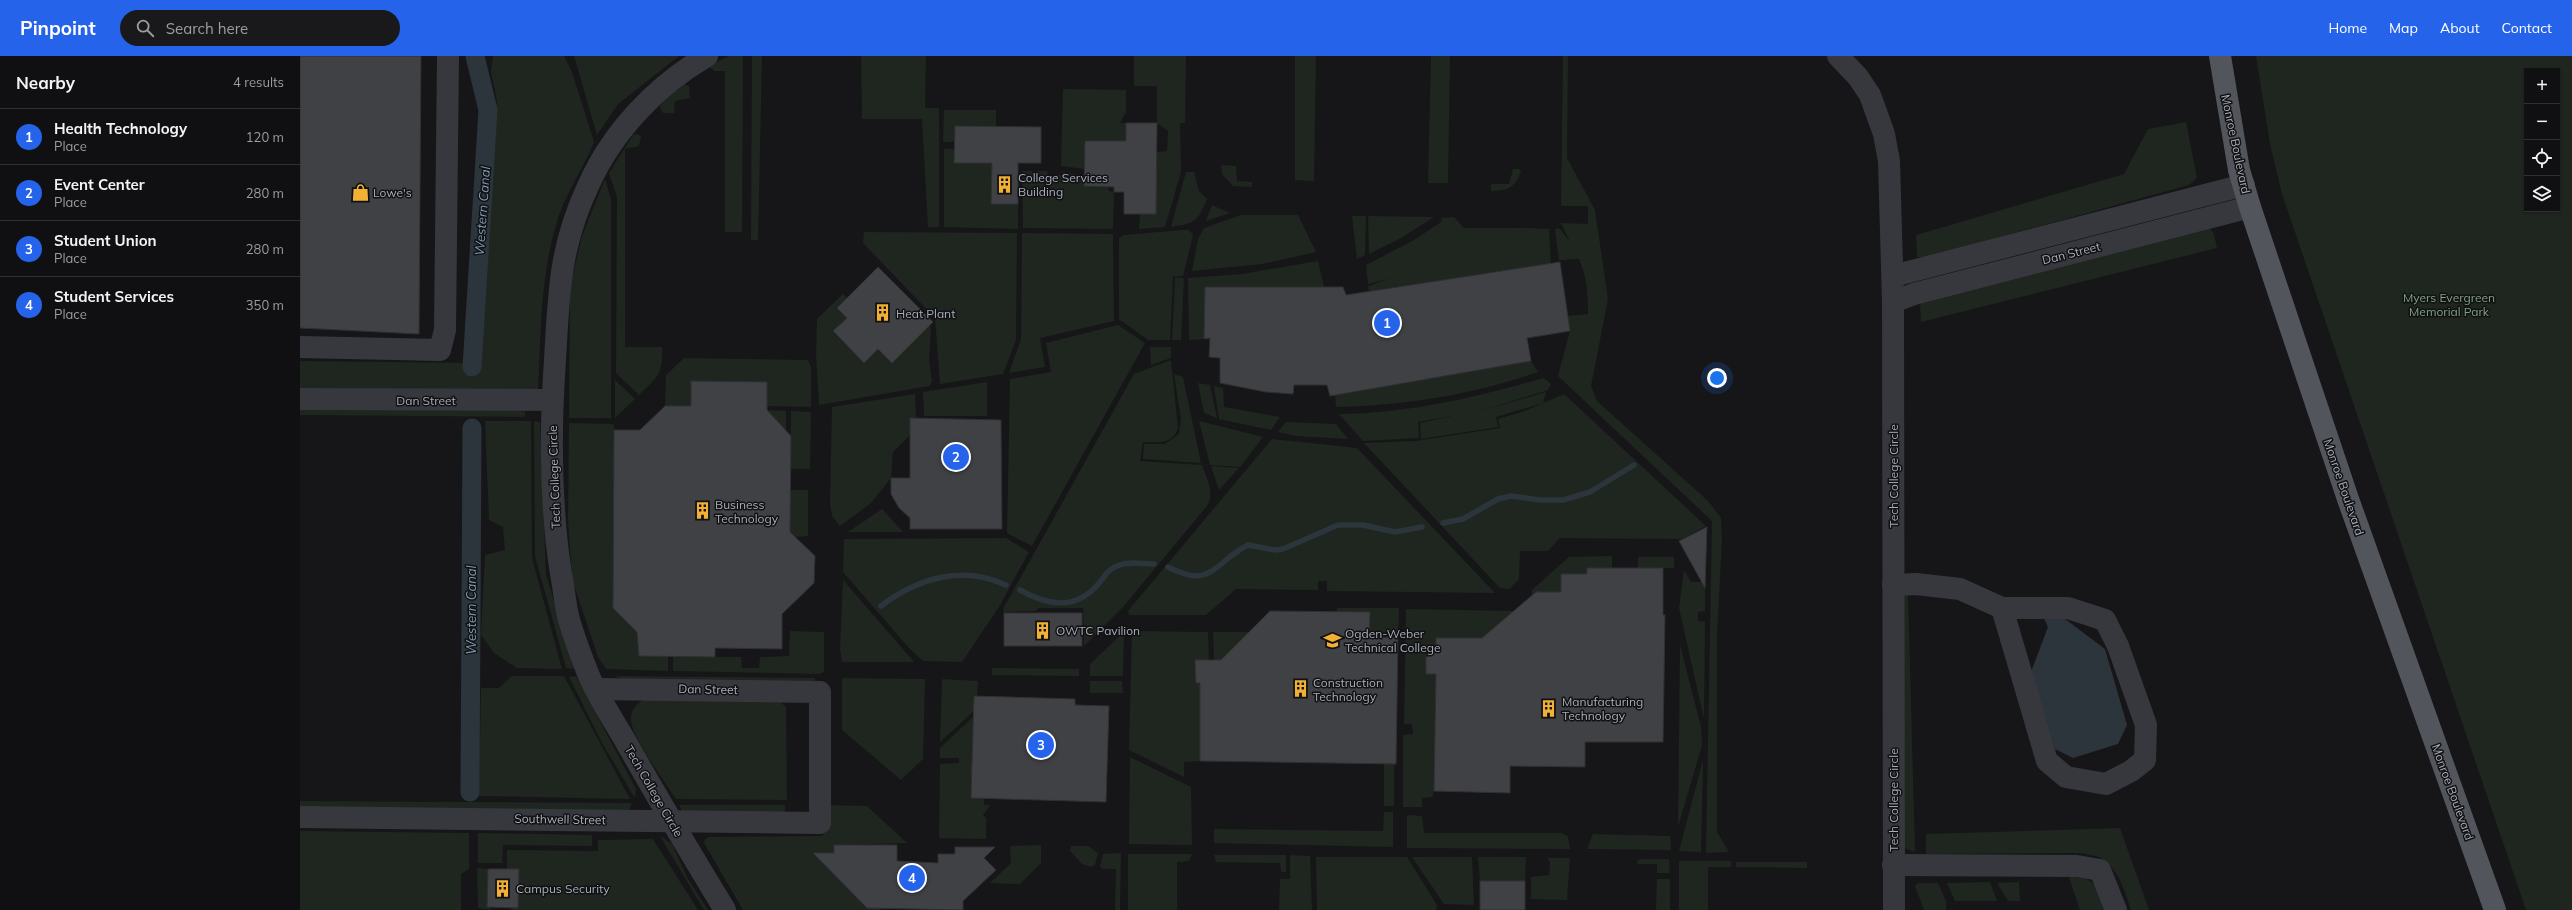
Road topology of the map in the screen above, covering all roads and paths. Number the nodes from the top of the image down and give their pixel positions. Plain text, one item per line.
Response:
1 (448, 56) edge
2 (707, 56) edge
3 (1838, 56) edge
4 (2220, 56) edge
5 (2244, 185) junction
6 (2250, 207) junction
7 (1892, 276) junction
8 (1893, 302) junction
9 (300, 348) edge
10 (300, 399) edge
11 (552, 400) junction
12 (1893, 585) junction
13 (2002, 608) junction
14 (596, 689) junction
15 (300, 817) edge
16 (670, 820) junction
17 (820, 823) joint
18 (1893, 865) junction
19 (725, 910) edge
20 (1894, 910) edge
21 (2116, 910) edge
22 (2495, 910) edge

1 - 9 street
2 - 11 street, Tech College Circle
3 - 7 street, Tech College Circle
4 - 5 main road, Monroe Boulevard
5 - 6 main road, Monroe Boulevard
5 - 7 street, Dan Street
6 - 8 street, Dan Street
6 - 22 main road, Monroe Boulevard
7 - 8 street, Tech College Circle
8 - 12 street, Tech College Circle
10 - 11 street, Dan Street
11 - 14 street, Tech College Circle
12 - 13 street
12 - 18 street, Tech College Circle
13 - 13 street
14 - 16 street, Tech College Circle
14 - 17 street, Dan Street
15 - 16 street, Southwell Street
16 - 17 street, Southwell Street
16 - 19 street, Tech College Circle
18 - 20 street, Tech College Circle
18 - 21 street

